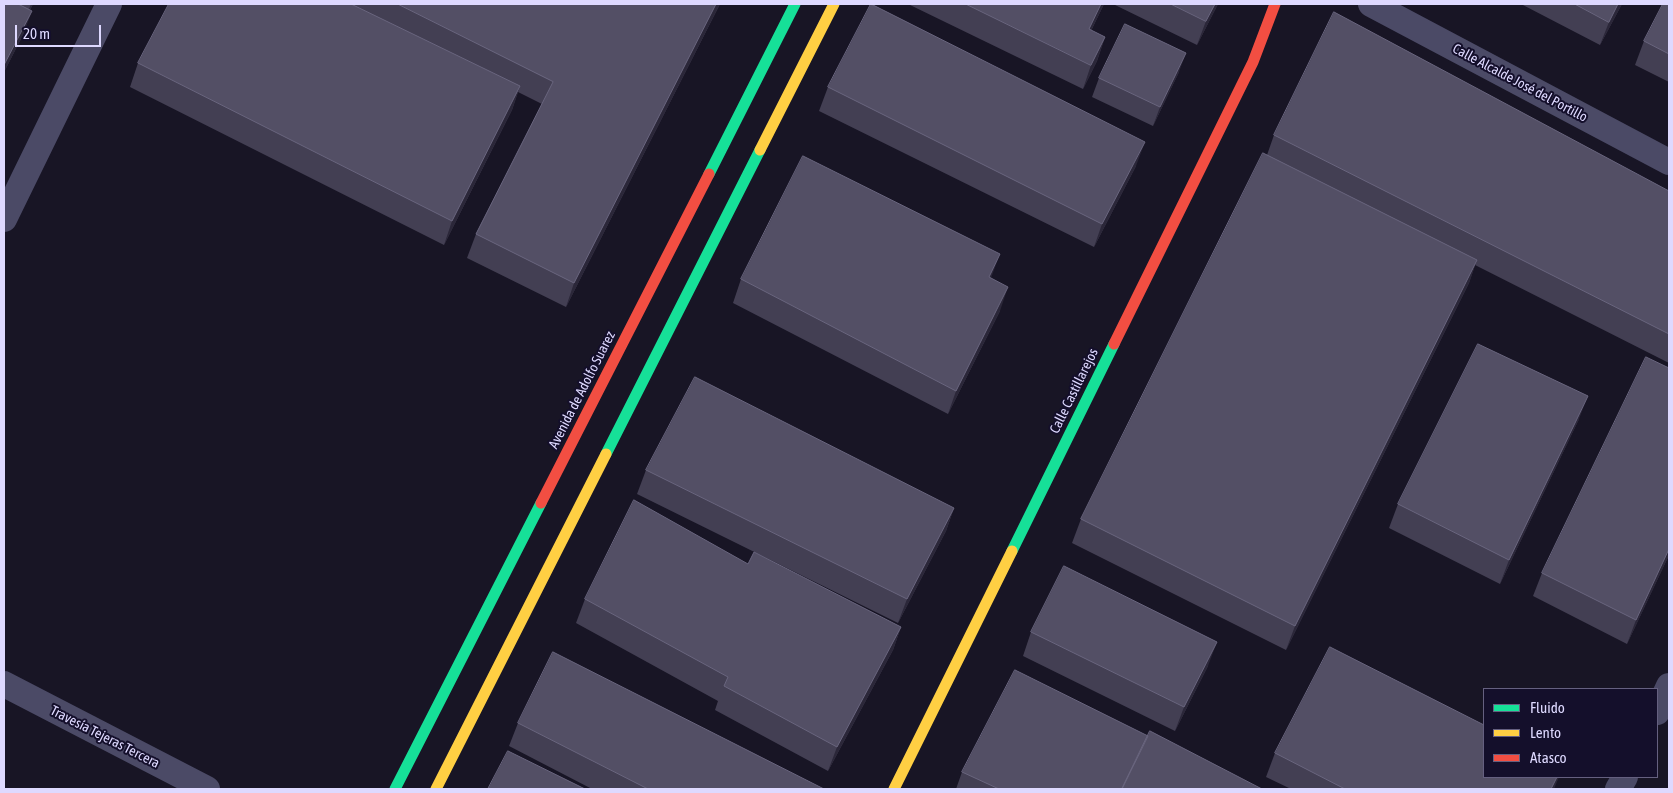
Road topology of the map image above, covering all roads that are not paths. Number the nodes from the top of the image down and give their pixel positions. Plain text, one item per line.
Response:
1 (109, 4) edge
2 (795, 4) edge
3 (834, 4) edge
4 (1275, 4) edge
5 (1372, 4) edge
6 (1669, 162) edge
7 (4, 219) edge
8 (4, 684) edge
9 (1669, 686) edge
10 (1658, 710) edge
11 (1624, 778) edge
12 (207, 789) edge
13 (395, 789) edge
14 (436, 789) edge
15 (894, 789) edge
16 (1618, 789) edge

1 - 7 street
2 - 13 main road, Avenida de Adolfo Suarez
3 - 14 main road
4 - 15 main road, Calle Castillarejos
5 - 6 street, Calle Alcalde José del Portillo
8 - 12 street, Travesía Tejeras Tercera
9 - 10 street
11 - 16 street

